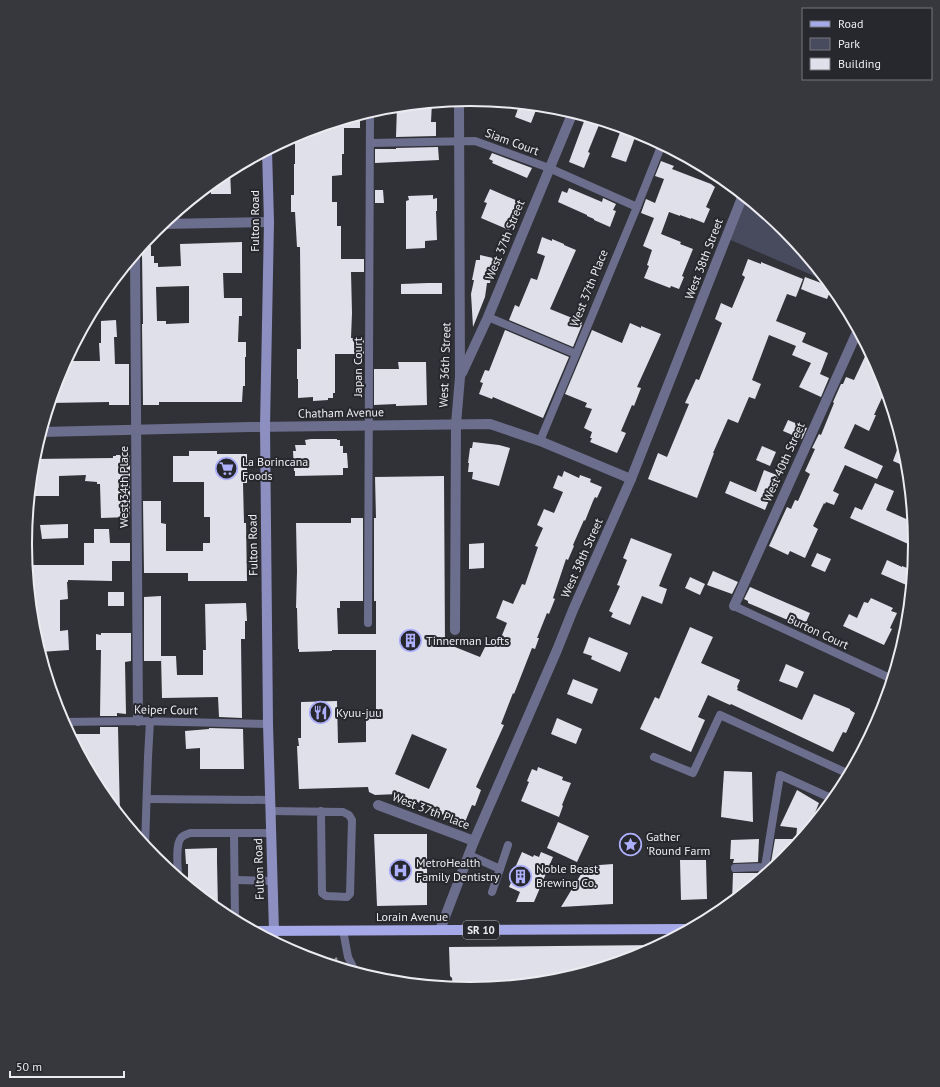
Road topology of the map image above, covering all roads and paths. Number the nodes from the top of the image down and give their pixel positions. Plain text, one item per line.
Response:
1 (459, 106) edge
2 (370, 117) edge
3 (571, 117) edge
4 (459, 141) junction
5 (370, 143) junction
6 (660, 149) edge
7 (267, 156) edge
8 (549, 168) junction
9 (741, 199) edge
10 (637, 207) junction
11 (269, 222) junction
12 (171, 224) edge
13 (135, 262) edge
14 (488, 317) junction
15 (855, 336) edge
16 (576, 354) junction
17 (460, 377) junction
18 (456, 424) junction
19 (369, 425) junction
20 (264, 426) junction
21 (136, 429) junction
22 (47, 432) edge
23 (540, 441) junction
24 (631, 479) junction
25 (734, 606) joint
26 (368, 623) dead end
27 (455, 630) dead end
28 (887, 677) edge
29 (138, 721) junction
30 (150, 721) junction
31 (70, 722) edge
32 (268, 724) junction
33 (654, 757) dead end
34 (844, 772) edge
35 (827, 796) edge
36 (147, 799) junction
37 (270, 800) junction
38 (378, 805) dead end
39 (270, 811) junction
40 (321, 811) junction
41 (234, 833) junction
42 (271, 833) junction
43 (145, 837) edge
44 (474, 841) junction
45 (508, 845) dead end
46 (469, 855) junction
47 (735, 868) dead end
48 (500, 869) junction
49 (178, 870) edge
50 (235, 880) junction
51 (273, 881) junction
52 (492, 892) dead end
53 (235, 913) edge
54 (677, 929) edge
55 (342, 930) junction
56 (440, 930) junction
57 (274, 935) edge
58 (276, 936) edge
59 (352, 966) edge

1 - 4 street, West 36th Street
2 - 5 lane, Japan Court
3 - 8 street, West 37th Street
4 - 5 lane, Siam Court
4 - 8 lane, Siam Court
4 - 17 street, West 36th Street
5 - 19 lane, Japan Court
6 - 10 lane, West 37th Place
7 - 11 main road, Fulton Road
8 - 10 lane, Siam Court
8 - 14 street, West 37th Street
9 - 24 street, West 38th Street
10 - 16 lane, West 37th Place
11 - 12 street
11 - 20 main road, Fulton Road
13 - 21 street, West 34th Place
14 - 16 lane
14 - 17 street, West 37th Street
15 - 25 street, West 40th Street
16 - 23 lane, West 37th Place
17 - 18 street, West 36th Street
18 - 19 street, Chatham Avenue
18 - 23 street, Chatham Avenue
18 - 27 street, West 36th Street
19 - 20 street, Chatham Avenue
19 - 26 lane, Japan Court
20 - 21 street, Chatham Avenue
20 - 32 main road, Fulton Road
21 - 22 street, Chatham Avenue
21 - 29 street, West 34th Place
23 - 24 street, Chatham Avenue
24 - 44 street, West 38th Street
25 - 28 lane, Burton Court
29 - 30 lane, Keiper Court
29 - 31 lane, Keiper Court
30 - 32 lane, Keiper Court
30 - 36 lane
32 - 37 main road, Fulton Road
33 - 34 lane
35 - 47 lane
36 - 37 lane
36 - 43 lane
37 - 39 main road, Fulton Road
38 - 44 street, West 37th Place
39 - 40 lane
39 - 42 main road, Fulton Road
40 - 40 lane
41 - 42 lane
41 - 49 lane
41 - 50 lane
42 - 51 main road, Fulton Road
44 - 46 street, West 38th Street
45 - 48 lane
46 - 48 lane
46 - 56 street, West 38th Street
48 - 52 lane
50 - 51 lane
50 - 53 lane
51 - 57 main road, Fulton Road
54 - 56 main road, Lorain Avenue / SR 10
55 - 56 main road, Lorain Avenue / SR 10
55 - 58 main road, Lorain Avenue / SR 10
55 - 59 lane

